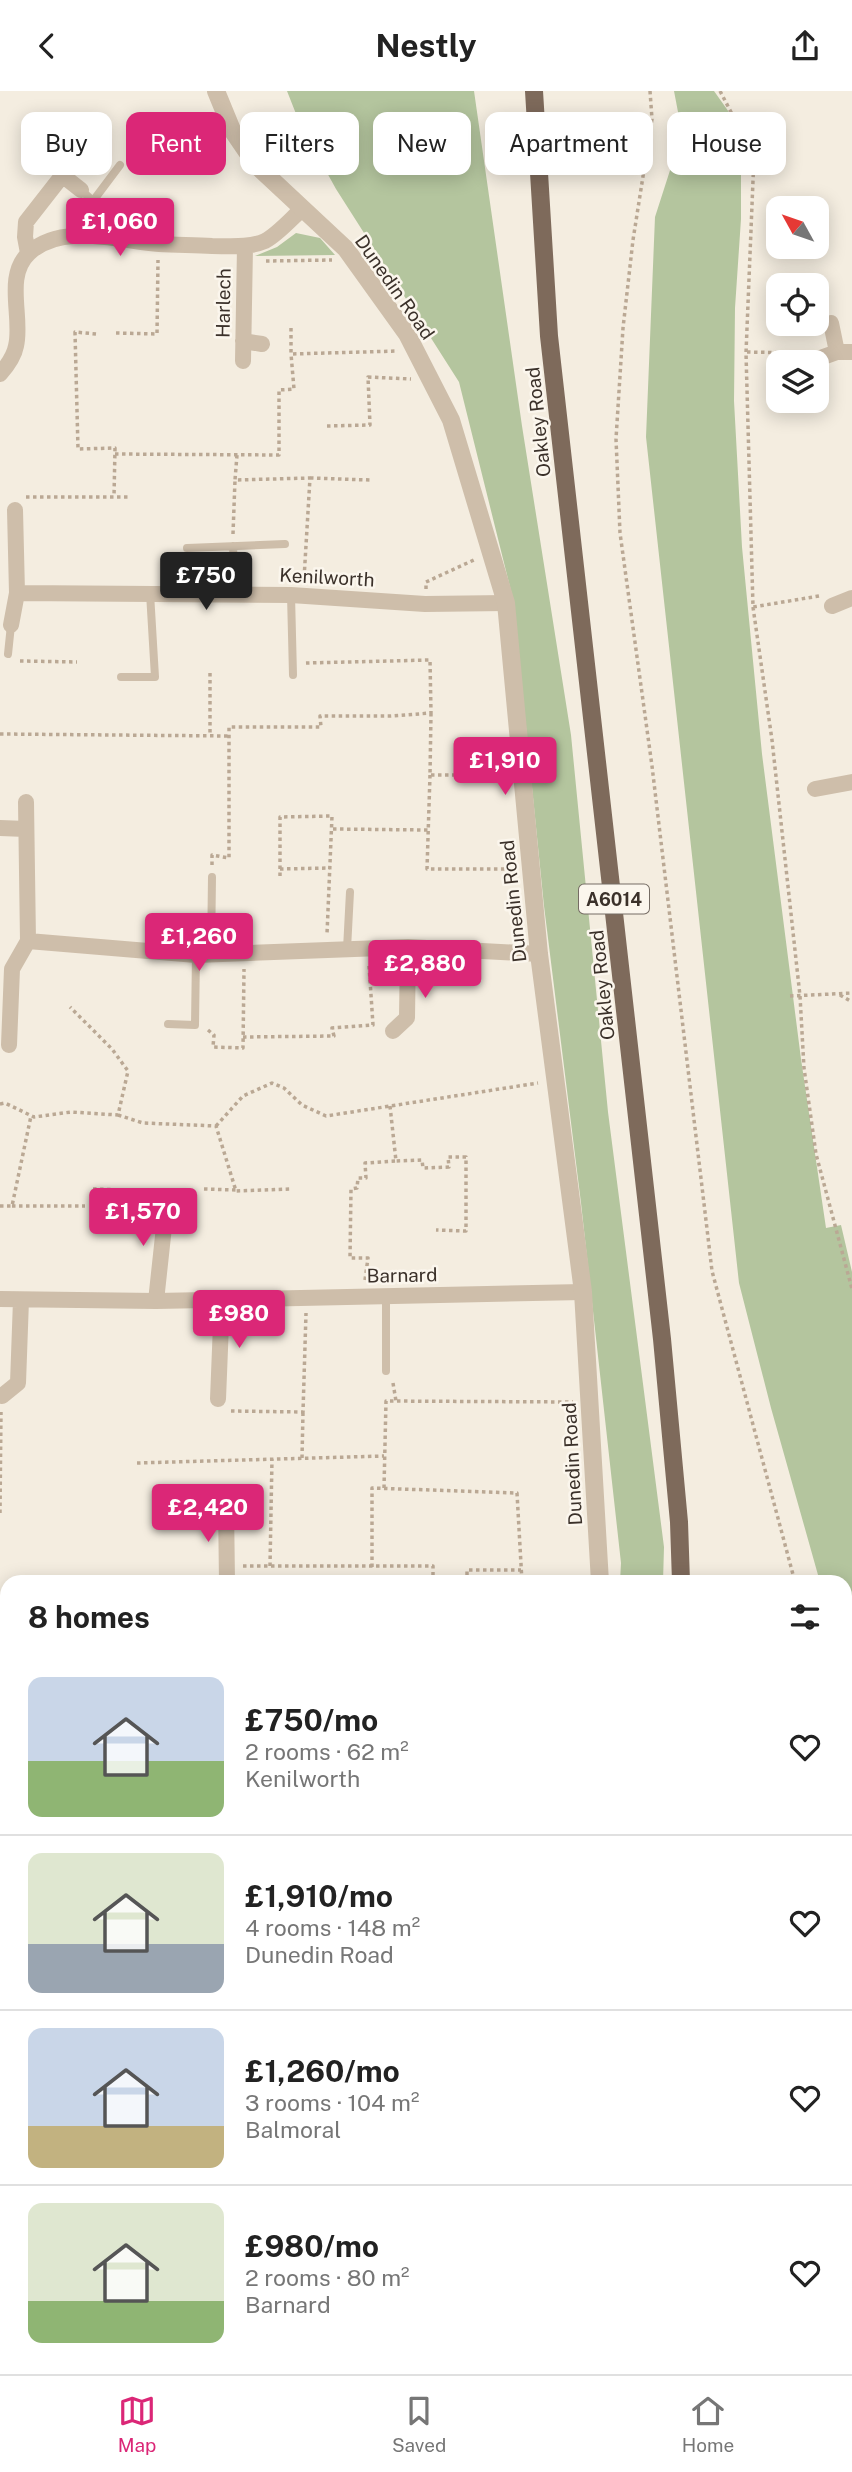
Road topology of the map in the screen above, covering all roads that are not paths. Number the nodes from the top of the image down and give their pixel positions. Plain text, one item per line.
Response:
1 (216, 91) edge
2 (534, 91) edge
3 (120, 165) dead end
4 (62, 176) joint
5 (81, 190) joint
6 (302, 209) junction
7 (28, 253) junction
8 (245, 254) junction
9 (831, 323) dead end
10 (243, 341) junction
11 (262, 344) dead end
12 (844, 352) edge
13 (243, 361) dead end
14 (0, 374) edge
15 (15, 510) road end
16 (285, 544) dead end
17 (233, 546) junction
18 (187, 548) dead end
19 (17, 593) junction
20 (150, 593) junction
21 (235, 594) junction
22 (297, 595) junction
23 (852, 598) edge
24 (506, 603) junction
25 (832, 606) road end
26 (10, 625) joint
27 (8, 657) road end
28 (293, 675) dead end
29 (121, 677) dead end
30 (852, 782) edge
31 (815, 789) dead end
32 (26, 802) dead end
33 (0, 828) edge
34 (26, 829) junction
35 (212, 877) road end
36 (350, 892) dead end
37 (28, 941) junction
38 (408, 947) junction
39 (347, 949) junction
40 (539, 954) junction
41 (204, 955) junction
42 (168, 1024) dead end
43 (393, 1031) dead end
44 (9, 1045) dead end
45 (167, 1199) road end
46 (583, 1291) junction
47 (386, 1297) junction
48 (0, 1299) edge
49 (222, 1299) junction
50 (21, 1300) junction
51 (156, 1301) junction
52 (386, 1371) road end
53 (2, 1396) road end
54 (218, 1399) road end
55 (226, 1505) dead end
56 (227, 1574) edge
57 (600, 1575) edge
58 (681, 1575) edge

1 - 6 street, Dunedin Road
2 - 58 main road, Oakley Road / A6014
3 - 5 lane
4 - 5 street
4 - 7 street
6 - 8 street, Harlech
6 - 24 street, Dunedin Road
7 - 8 street, Harlech
7 - 14 street
8 - 10 street, Harlech
9 - 12 street
10 - 11 street
10 - 13 street, Harlech
15 - 19 street
16 - 17 lane
17 - 18 lane
17 - 21 lane
19 - 20 street, Kenilworth
19 - 26 street
20 - 21 street, Kenilworth
20 - 29 lane
21 - 22 street, Kenilworth
22 - 24 street, Kenilworth
22 - 28 lane
23 - 25 street
24 - 40 street, Dunedin Road
26 - 27 lane
30 - 31 street
32 - 34 street
33 - 34 street
34 - 37 street
35 - 41 lane
36 - 39 lane
37 - 41 street
37 - 44 street
38 - 39 street
38 - 40 street
38 - 43 street
39 - 41 street
40 - 46 street, Dunedin Road
41 - 42 lane
45 - 51 street
46 - 47 street, Barnard
46 - 57 street, Dunedin Road
47 - 49 street, Barnard
47 - 52 lane
48 - 50 street, Barnard
49 - 51 street, Barnard
49 - 54 street
50 - 51 street, Barnard
50 - 53 street
55 - 56 street

